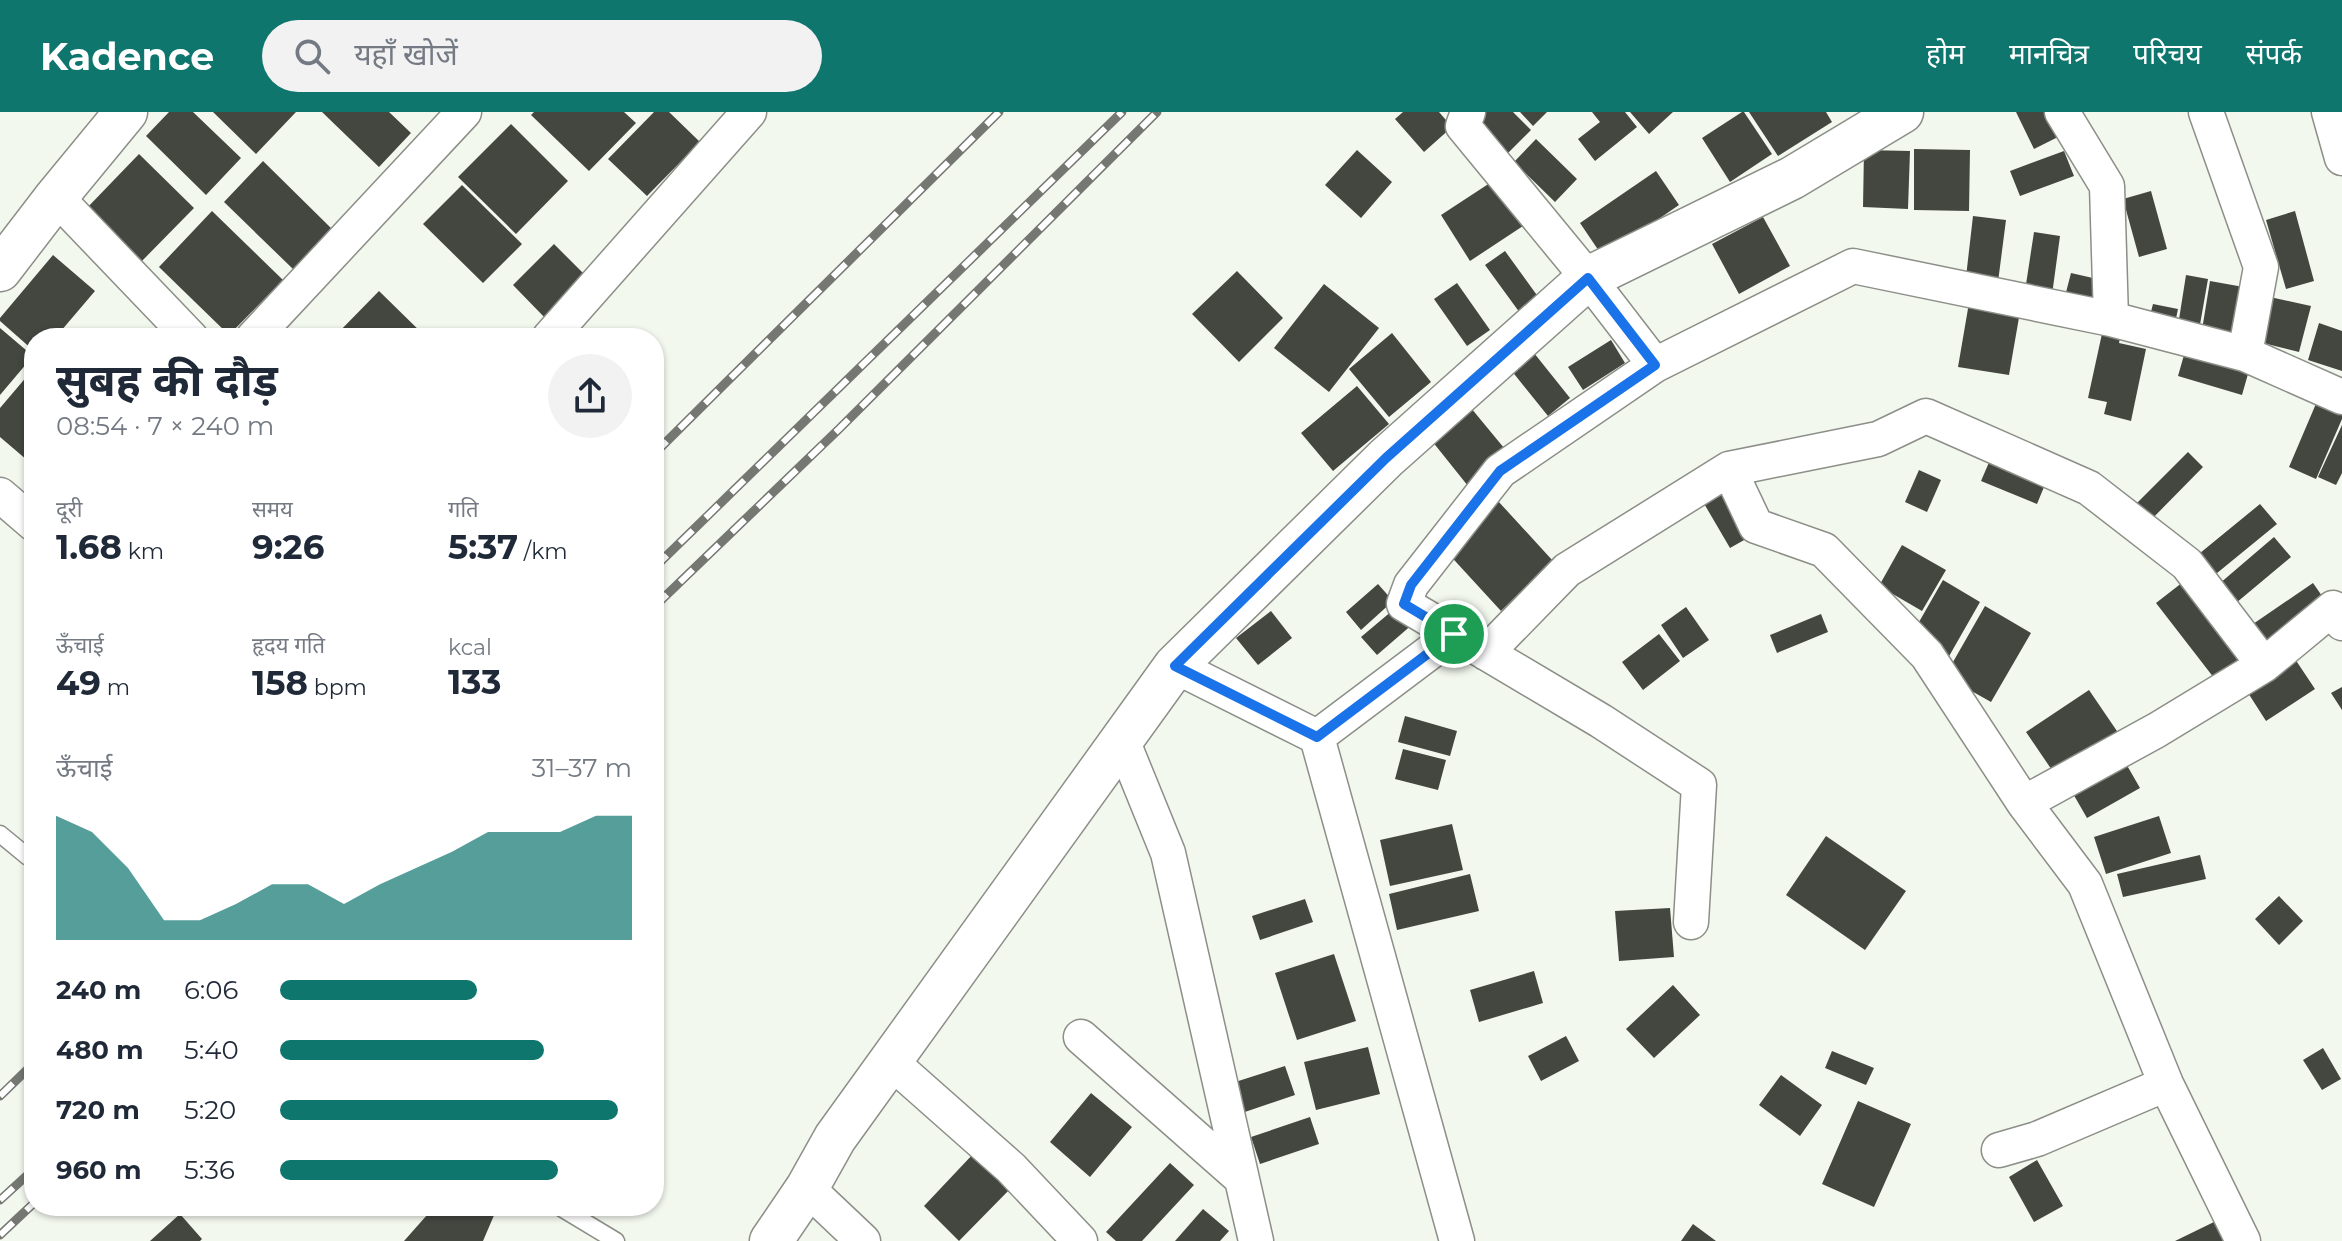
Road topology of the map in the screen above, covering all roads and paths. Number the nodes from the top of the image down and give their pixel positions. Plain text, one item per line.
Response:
1 (126, 112) edge
2 (464, 112) edge
3 (749, 112) edge
4 (1468, 112) edge
5 (1902, 112) edge
6 (2062, 112) edge
7 (2206, 112) edge
8 (2329, 112) edge
9 (2342, 158) edge
10 (56, 197) junction
11 (0, 270) edge
12 (1588, 278) junction
13 (2111, 319) junction
14 (181, 328) edge
15 (262, 328) edge
16 (558, 328) edge
17 (2245, 354) junction
18 (1655, 365) junction
19 (2342, 397) edge
20 (1729, 469) junction
21 (0, 495) edge
22 (24, 515) edge
23 (2342, 623) edge
24 (1454, 634) junction
25 (1486, 653) junction
26 (2264, 665) junction
27 (1175, 666) junction
28 (1317, 737) junction
29 (1122, 740) junction
30 (2024, 803) junction
31 (0, 834) edge
32 (24, 854) edge
33 (1691, 922) dead end
34 (1081, 1037) dead end
35 (890, 1061) junction
36 (2166, 1084) junction
37 (1999, 1150) dead end
38 (1241, 1178) junction
39 (807, 1188) junction
40 (575, 1216) edge
41 (616, 1241) edge
42 (771, 1241) edge
43 (863, 1241) edge
44 (1080, 1241) edge
45 (1256, 1241) edge
46 (1457, 1241) edge
47 (2243, 1241) edge

1 - 10 street
2 - 15 street
3 - 16 street
4 - 12 street
5 - 12 street
6 - 13 street
7 - 17 street
8 - 9 street
10 - 11 street
10 - 14 street
12 - 18 street
12 - 27 street
13 - 17 street
13 - 18 street
17 - 19 street
18 - 24 street
20 - 25 street
20 - 26 street
20 - 30 street
21 - 22 street
23 - 26 street
24 - 25 street
24 - 28 street
25 - 33 street
26 - 30 street
27 - 28 street
27 - 29 street
28 - 46 street
29 - 35 street
29 - 38 street
30 - 36 street
31 - 32 lane
34 - 38 street
35 - 39 street
35 - 44 street
36 - 37 street
36 - 47 street
38 - 45 street
39 - 42 street
39 - 43 street
40 - 41 lane

